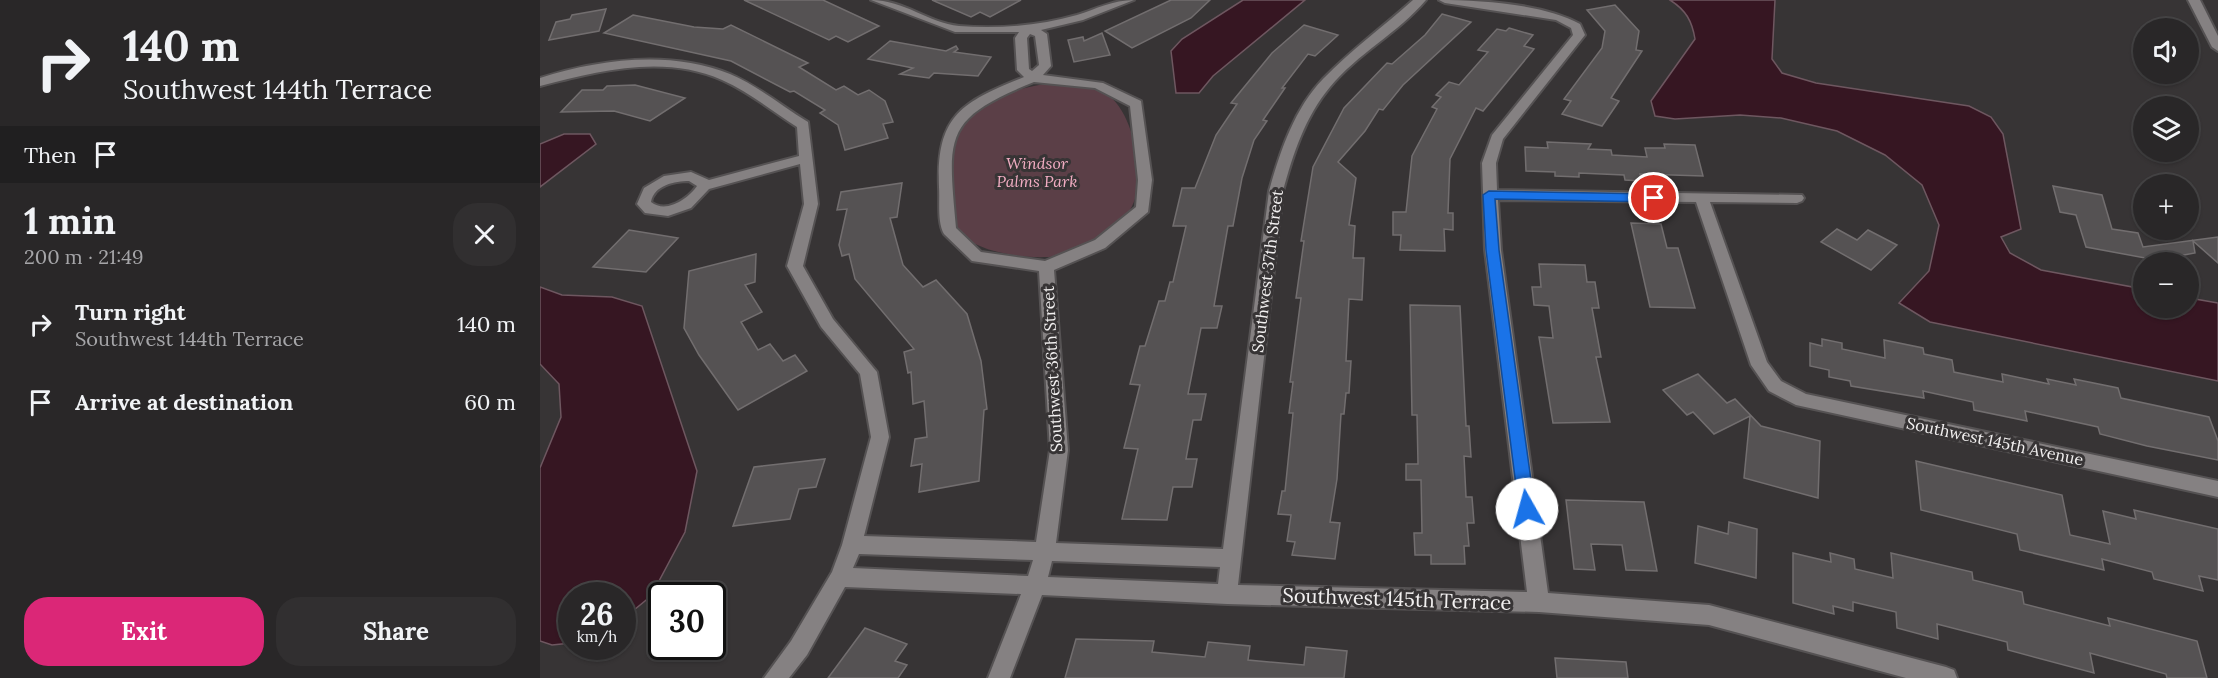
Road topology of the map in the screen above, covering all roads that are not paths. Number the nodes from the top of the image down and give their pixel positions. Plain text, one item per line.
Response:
1 (877, 0) edge
2 (1128, 0) edge
3 (1420, 0) edge
4 (1445, 0) edge
5 (2194, 0) edge
6 (1028, 29) junction
7 (2218, 47) edge
8 (1032, 78) junction
9 (540, 82) edge
10 (807, 158) junction
11 (704, 186) dead end
12 (1489, 195) junction
13 (1797, 198) dead end
14 (1702, 199) junction
15 (1046, 267) junction
16 (2218, 489) edge
17 (852, 545) junction
18 (1045, 552) junction
19 (1231, 558) junction
20 (840, 577) junction
21 (1035, 586) junction
22 (1227, 594) junction
23 (1539, 602) junction
24 (775, 678) edge
25 (999, 678) edge
26 (1946, 678) edge

1 - 6 street
2 - 6 street
3 - 19 street, Southwest 37th Street
4 - 12 street
5 - 7 street
6 - 8 street
6 - 8 street
8 - 15 street, Southwest 36th Street
8 - 15 street, Southwest 36th Street
9 - 10 street
10 - 11 street
10 - 17 street
12 - 14 street
12 - 23 street
13 - 14 street
14 - 16 street, Southwest 145th Avenue
15 - 18 street, Southwest 36th Street
17 - 18 street
17 - 20 street
18 - 19 street
18 - 21 street, Southwest 36th Street
19 - 22 street, Southwest 37th Street
20 - 21 street, Southwest 145th Terrace
20 - 24 street
21 - 22 street, Southwest 145th Terrace
21 - 25 street, Southwest 36th Street
22 - 23 street, Southwest 145th Terrace
23 - 26 street, Southwest 145th Terrace

